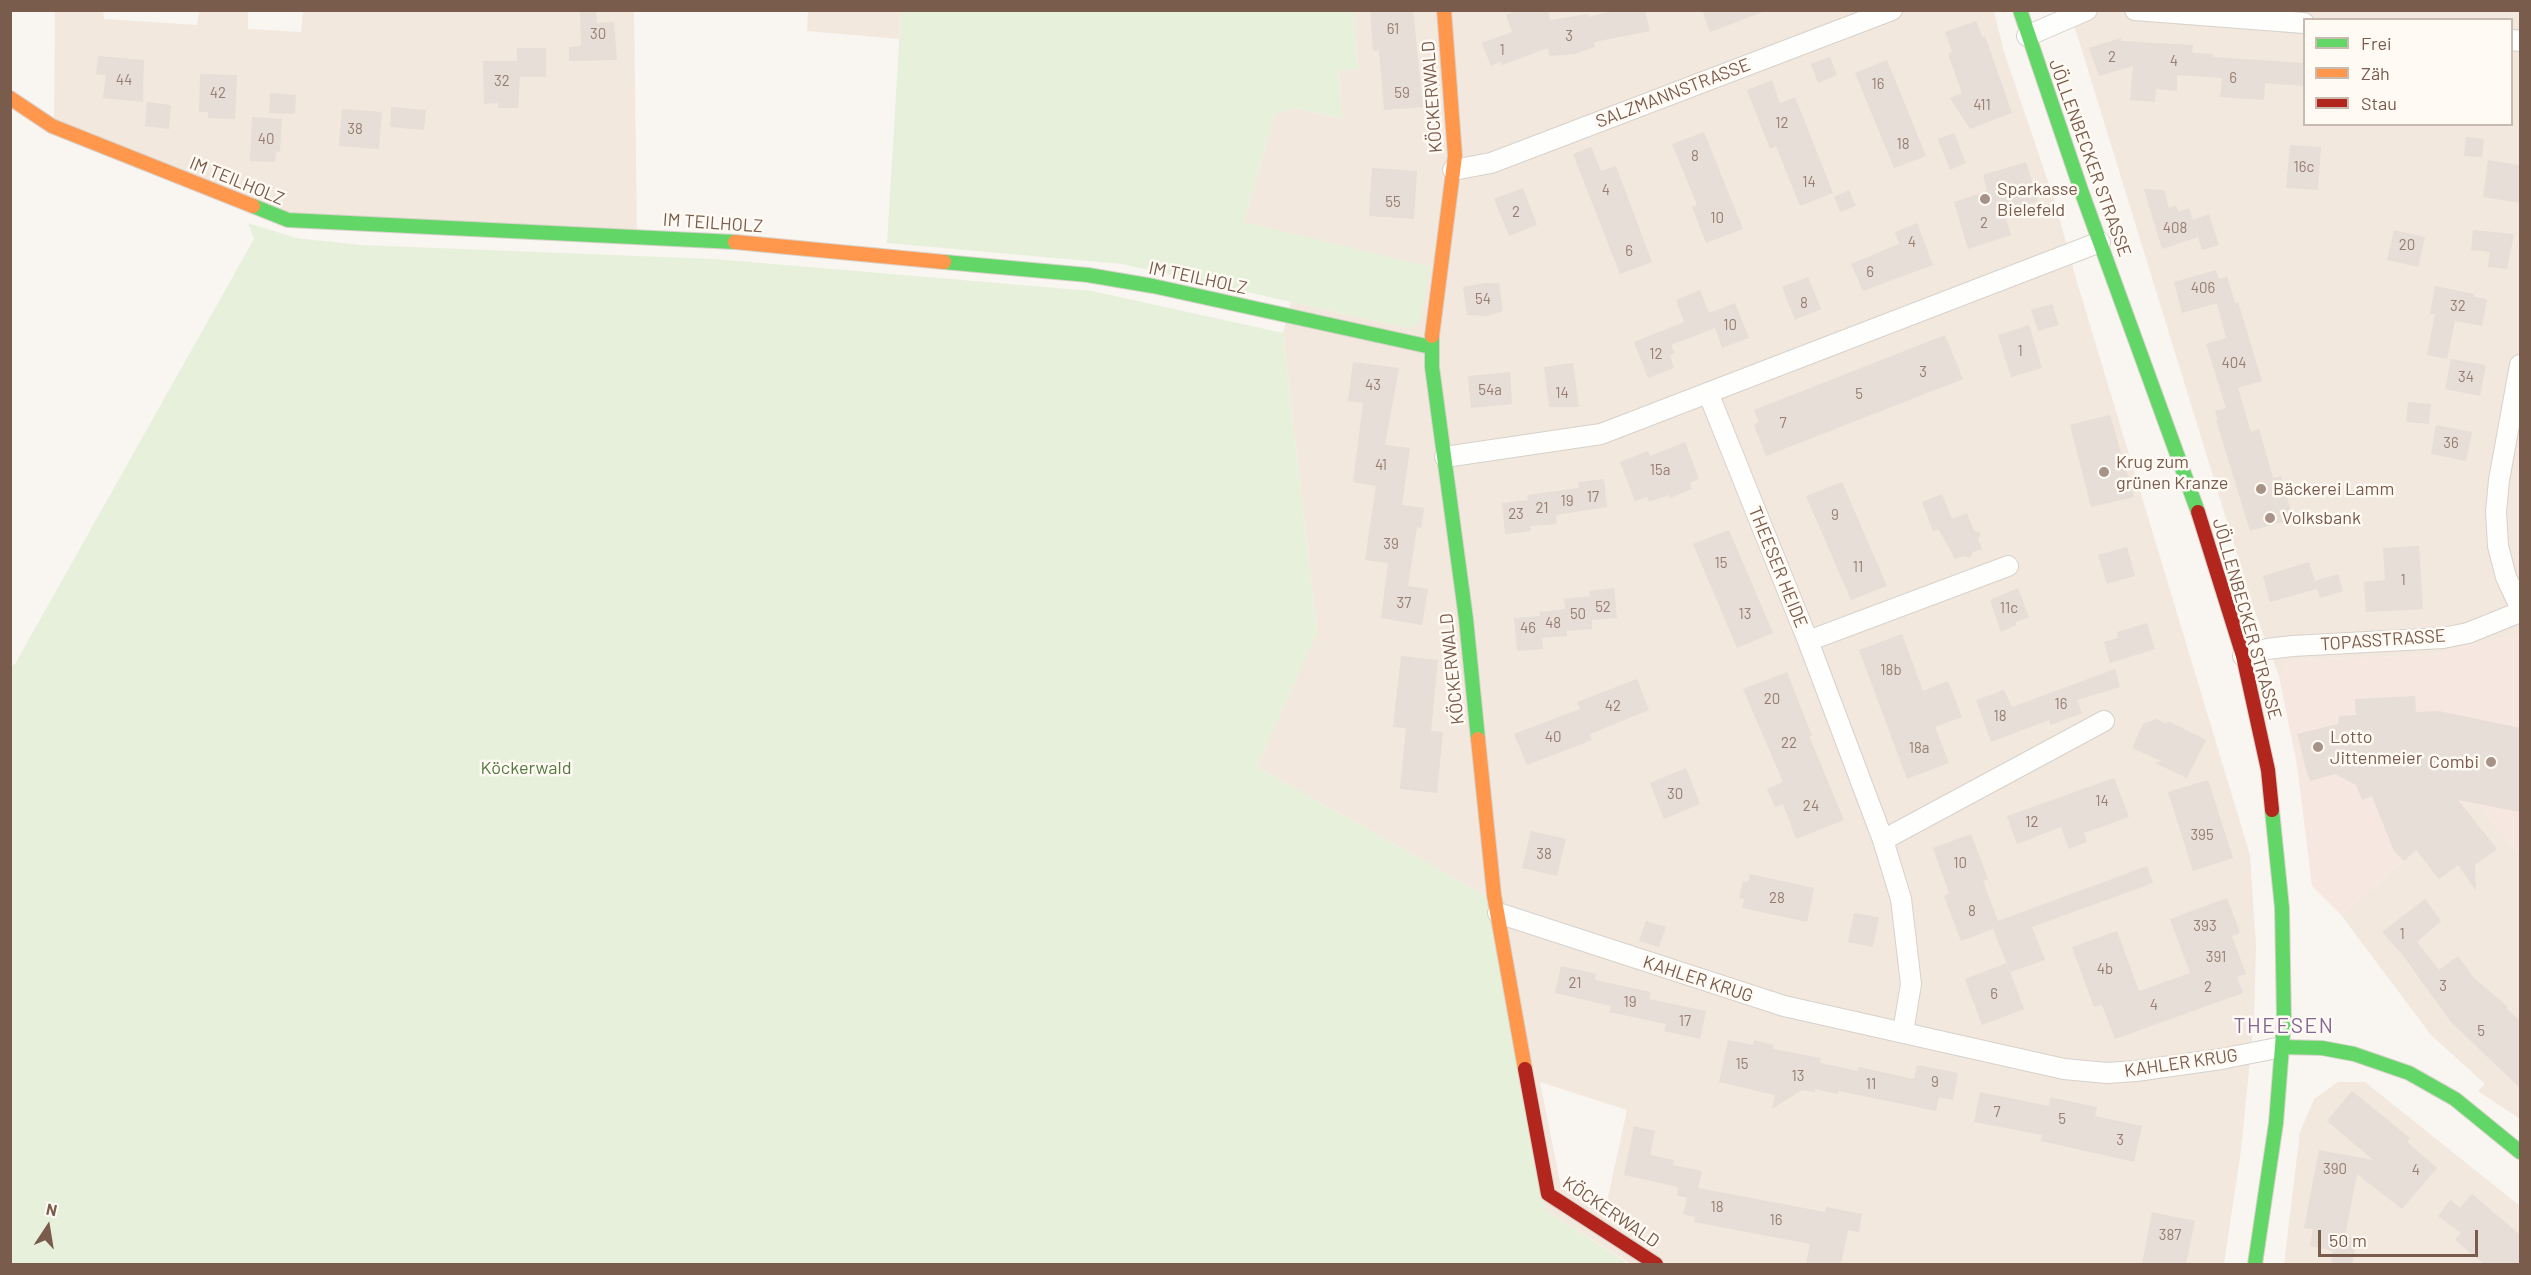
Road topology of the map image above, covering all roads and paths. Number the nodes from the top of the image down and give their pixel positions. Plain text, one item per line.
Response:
1 (1444, 10) edge
2 (1892, 10) edge
3 (2020, 10) edge
4 (2087, 10) edge
5 (2135, 10) edge
6 (2303, 23) edge
7 (2027, 36) junction
8 (10, 98) edge
9 (1454, 170) junction
10 (2100, 242) junction
11 (1431, 347) junction
12 (2520, 365) edge
13 (1709, 395) junction
14 (1445, 457) junction
15 (2008, 566) dead end
16 (2520, 610) edge
17 (1808, 641) junction
18 (2243, 656) junction
19 (2104, 721) dead end
20 (1883, 840) junction
21 (1498, 913) junction
22 (1903, 1032) junction
23 (2283, 1047) junction
24 (2520, 1152) edge
25 (1656, 1264) edge
26 (2255, 1264) edge

1 - 9 street, KÖCKERWALD
2 - 9 street, SALZMANNSTRASSE
3 - 7 street, JÖLLENBECKER STRASSE
4 - 7 street
5 - 6 street
7 - 10 street, JÖLLENBECKER STRASSE
8 - 11 street, IM TEILHOLZ
9 - 11 street, KÖCKERWALD
10 - 13 street
10 - 18 street, JÖLLENBECKER STRASSE
11 - 14 street, KÖCKERWALD
12 - 16 street
13 - 14 street
13 - 17 street, THEESER HEIDE
14 - 21 street, KÖCKERWALD
15 - 17 street, THEESER HEIDE
16 - 18 street, TOPASSTRASSE
17 - 20 street
18 - 23 street, JÖLLENBECKER STRASSE
19 - 20 street
20 - 22 street
21 - 22 street, KAHLER KRUG
21 - 25 street, KÖCKERWALD
22 - 23 street, KAHLER KRUG
23 - 24 street
23 - 26 street, JÖLLENBECKER STRASSE

